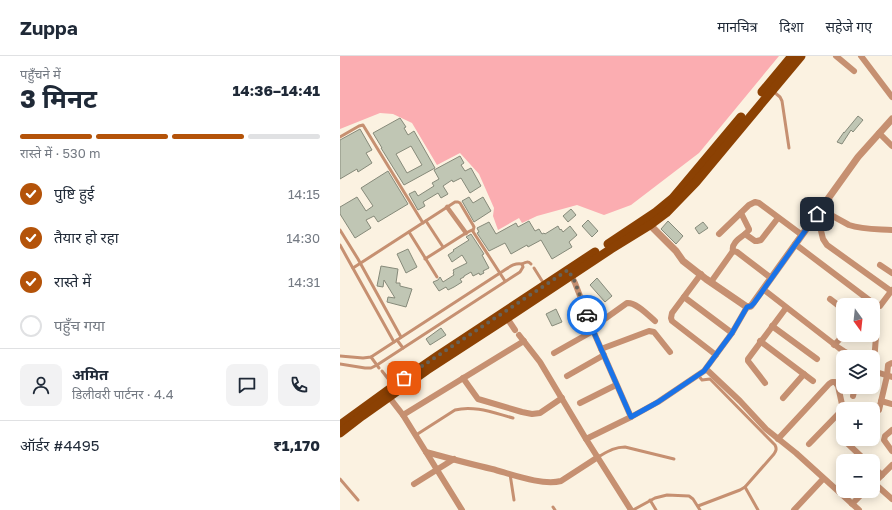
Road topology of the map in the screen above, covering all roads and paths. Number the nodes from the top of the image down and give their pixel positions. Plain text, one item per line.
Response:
1 (792, 56) edge
2 (800, 56) edge
3 (836, 56) edge
4 (861, 56) edge
5 (854, 71) dead end
6 (772, 90) junction
7 (892, 97) edge
8 (892, 119) edge
9 (879, 133) junction
10 (340, 137) edge
11 (892, 146) edge
12 (789, 148) dead end
13 (447, 207) junction
14 (819, 211) junction
15 (741, 213) junction
16 (778, 218) junction
17 (425, 222) junction
18 (650, 225) junction
19 (340, 230) edge
20 (892, 230) edge
21 (473, 231) junction
22 (409, 232) junction
23 (466, 233) junction
24 (719, 234) dead end
25 (745, 234) junction
26 (802, 235) junction
27 (795, 244) junction
28 (340, 245) edge
29 (442, 247) junction
30 (733, 251) junction
31 (425, 258) junction
32 (360, 264) junction
33 (522, 264) junction
34 (531, 264) dead end
35 (880, 265) dead end
36 (353, 268) junction
37 (534, 268) dead end
38 (500, 273) junction
39 (570, 273) junction
40 (892, 273) edge
41 (701, 274) junction
42 (436, 277) dead end
43 (771, 278) junction
44 (506, 281) junction
45 (711, 282) junction
46 (544, 285) junction
47 (763, 289) junction
48 (892, 290) edge
49 (684, 297) junction
50 (864, 298) edge
51 (830, 299) dead end
52 (836, 304) edge
53 (880, 306) edge
54 (747, 307) junction
55 (786, 308) junction
56 (507, 318) junction
57 (655, 321) dead end
58 (772, 326) junction
59 (593, 330) junction
60 (732, 333) junction
61 (401, 337) junction
62 (396, 341) junction
63 (524, 341) junction
64 (760, 342) junction
65 (837, 342) edge
66 (834, 345) junction
67 (403, 348) junction
68 (842, 350) edge
69 (602, 352) junction
70 (670, 352) dead end
71 (554, 353) dead end
72 (716, 355) junction
73 (340, 356) edge
74 (371, 357) junction
75 (817, 359) dead end
76 (880, 363) edge
77 (340, 364) edge
78 (890, 364) edge
79 (379, 368) junction
80 (706, 369) junction
81 (880, 373) edge
82 (804, 374) junction
83 (698, 375) junction
84 (567, 376) dead end
85 (890, 376) edge
86 (463, 378) junction
87 (813, 381) dead end
88 (765, 383) dead end
89 (616, 385) junction
90 (396, 388) junction
91 (389, 397) junction
92 (562, 398) junction
93 (782, 398) dead end
94 (882, 401) junction
95 (841, 402) edge
96 (580, 403) dead end
97 (892, 404) edge
98 (880, 405) edge
99 (403, 415) junction
100 (836, 416) edge
101 (631, 417) junction
102 (513, 418) dead end
103 (340, 425) edge
104 (892, 430) edge
105 (340, 433) edge
106 (416, 435) junction
107 (778, 439) junction
108 (586, 440) junction
109 (809, 444) dead end
110 (850, 446) edge
111 (892, 451) edge
112 (426, 452) junction
113 (859, 454) edge
114 (598, 457) junction
115 (454, 459) junction
116 (674, 459) dead end
117 (892, 465) edge
118 (436, 470) junction
119 (510, 474) junction
120 (882, 476) edge
121 (340, 479) edge
122 (823, 479) junction
123 (414, 484) dead end
124 (745, 487) junction
125 (880, 489) edge
126 (858, 498) edge
127 (892, 499) edge
128 (358, 500) dead end
129 (514, 500) dead end
130 (650, 500) junction
131 (852, 504) junction
132 (698, 506) junction
133 (462, 510) edge
134 (632, 510) edge
135 (656, 510) edge
136 (700, 510) edge
137 (758, 510) edge
138 (794, 510) edge
139 (859, 510) edge

1 - 39 main road
2 - 6 main road
3 - 5 street
4 - 7 street
6 - 12 lane
6 - 18 main road
8 - 9 street
9 - 11 street
9 - 14 street
10 - 17 lane
13 - 17 lane
13 - 21 lane
13 - 23 street
14 - 20 street
14 - 26 street
14 - 48 street
15 - 16 street
15 - 24 street
15 - 25 street
16 - 25 street
16 - 26 street
17 - 22 lane
17 - 29 lane
18 - 39 main road
18 - 41 street
19 - 32 lane
21 - 23 lane
21 - 38 lane
22 - 31 lane
22 - 32 lane
23 - 29 lane
25 - 30 street
26 - 27 street
27 - 43 street
27 - 50 street
28 - 36 lane
29 - 31 lane
30 - 43 street
30 - 45 street
31 - 42 lane
32 - 36 lane
32 - 61 lane
33 - 34 lane
33 - 38 lane
33 - 44 lane
35 - 40 street
36 - 62 lane
37 - 46 lane
38 - 44 lane
38 - 61 lane
39 - 46 main road
39 - 56 main road
39 - 59 street
41 - 45 street
41 - 49 street
43 - 47 street
44 - 67 lane
45 - 54 street
46 - 90 main road
47 - 54 street
47 - 55 street
48 - 53 street
49 - 60 street
49 - 72 street
51 - 52 street
54 - 60 street
55 - 58 street
55 - 66 street
56 - 63 street
56 - 90 main road
57 - 59 street
58 - 64 street
58 - 75 street
59 - 69 street
59 - 71 street
60 - 72 street
61 - 62 lane
62 - 67 lane
62 - 74 lane
63 - 86 street
63 - 92 street
64 - 82 street
64 - 88 street
65 - 66 street
66 - 68 street
67 - 79 lane
69 - 70 street
69 - 84 street
69 - 89 street
72 - 80 street
73 - 74 lane
74 - 79 lane
76 - 78 street
77 - 79 lane
78 - 85 street
79 - 90 lane
80 - 83 street
80 - 107 street
81 - 85 street
82 - 87 street
82 - 93 street
83 - 101 street
83 - 124 lane
85 - 94 street
86 - 92 street
86 - 99 street
89 - 96 street
89 - 101 street
90 - 91 main road
90 - 103 main road
91 - 99 street
91 - 105 main road
92 - 108 street
94 - 97 street
94 - 98 street
95 - 107 street
99 - 106 street
100 - 109 street
101 - 108 street
102 - 106 lane
104 - 111 street
106 - 112 street
107 - 122 street
108 - 114 street
110 - 113 street
112 - 115 street
112 - 118 street
114 - 116 lane
114 - 119 street
114 - 134 street
115 - 118 street
115 - 119 street
117 - 120 street
118 - 123 street
118 - 133 street
119 - 129 lane
121 - 128 lane
122 - 131 street
122 - 138 street
124 - 132 lane
124 - 137 lane
125 - 127 street
126 - 131 street
130 - 132 lane
130 - 134 lane
130 - 135 lane
131 - 139 street
132 - 136 lane

